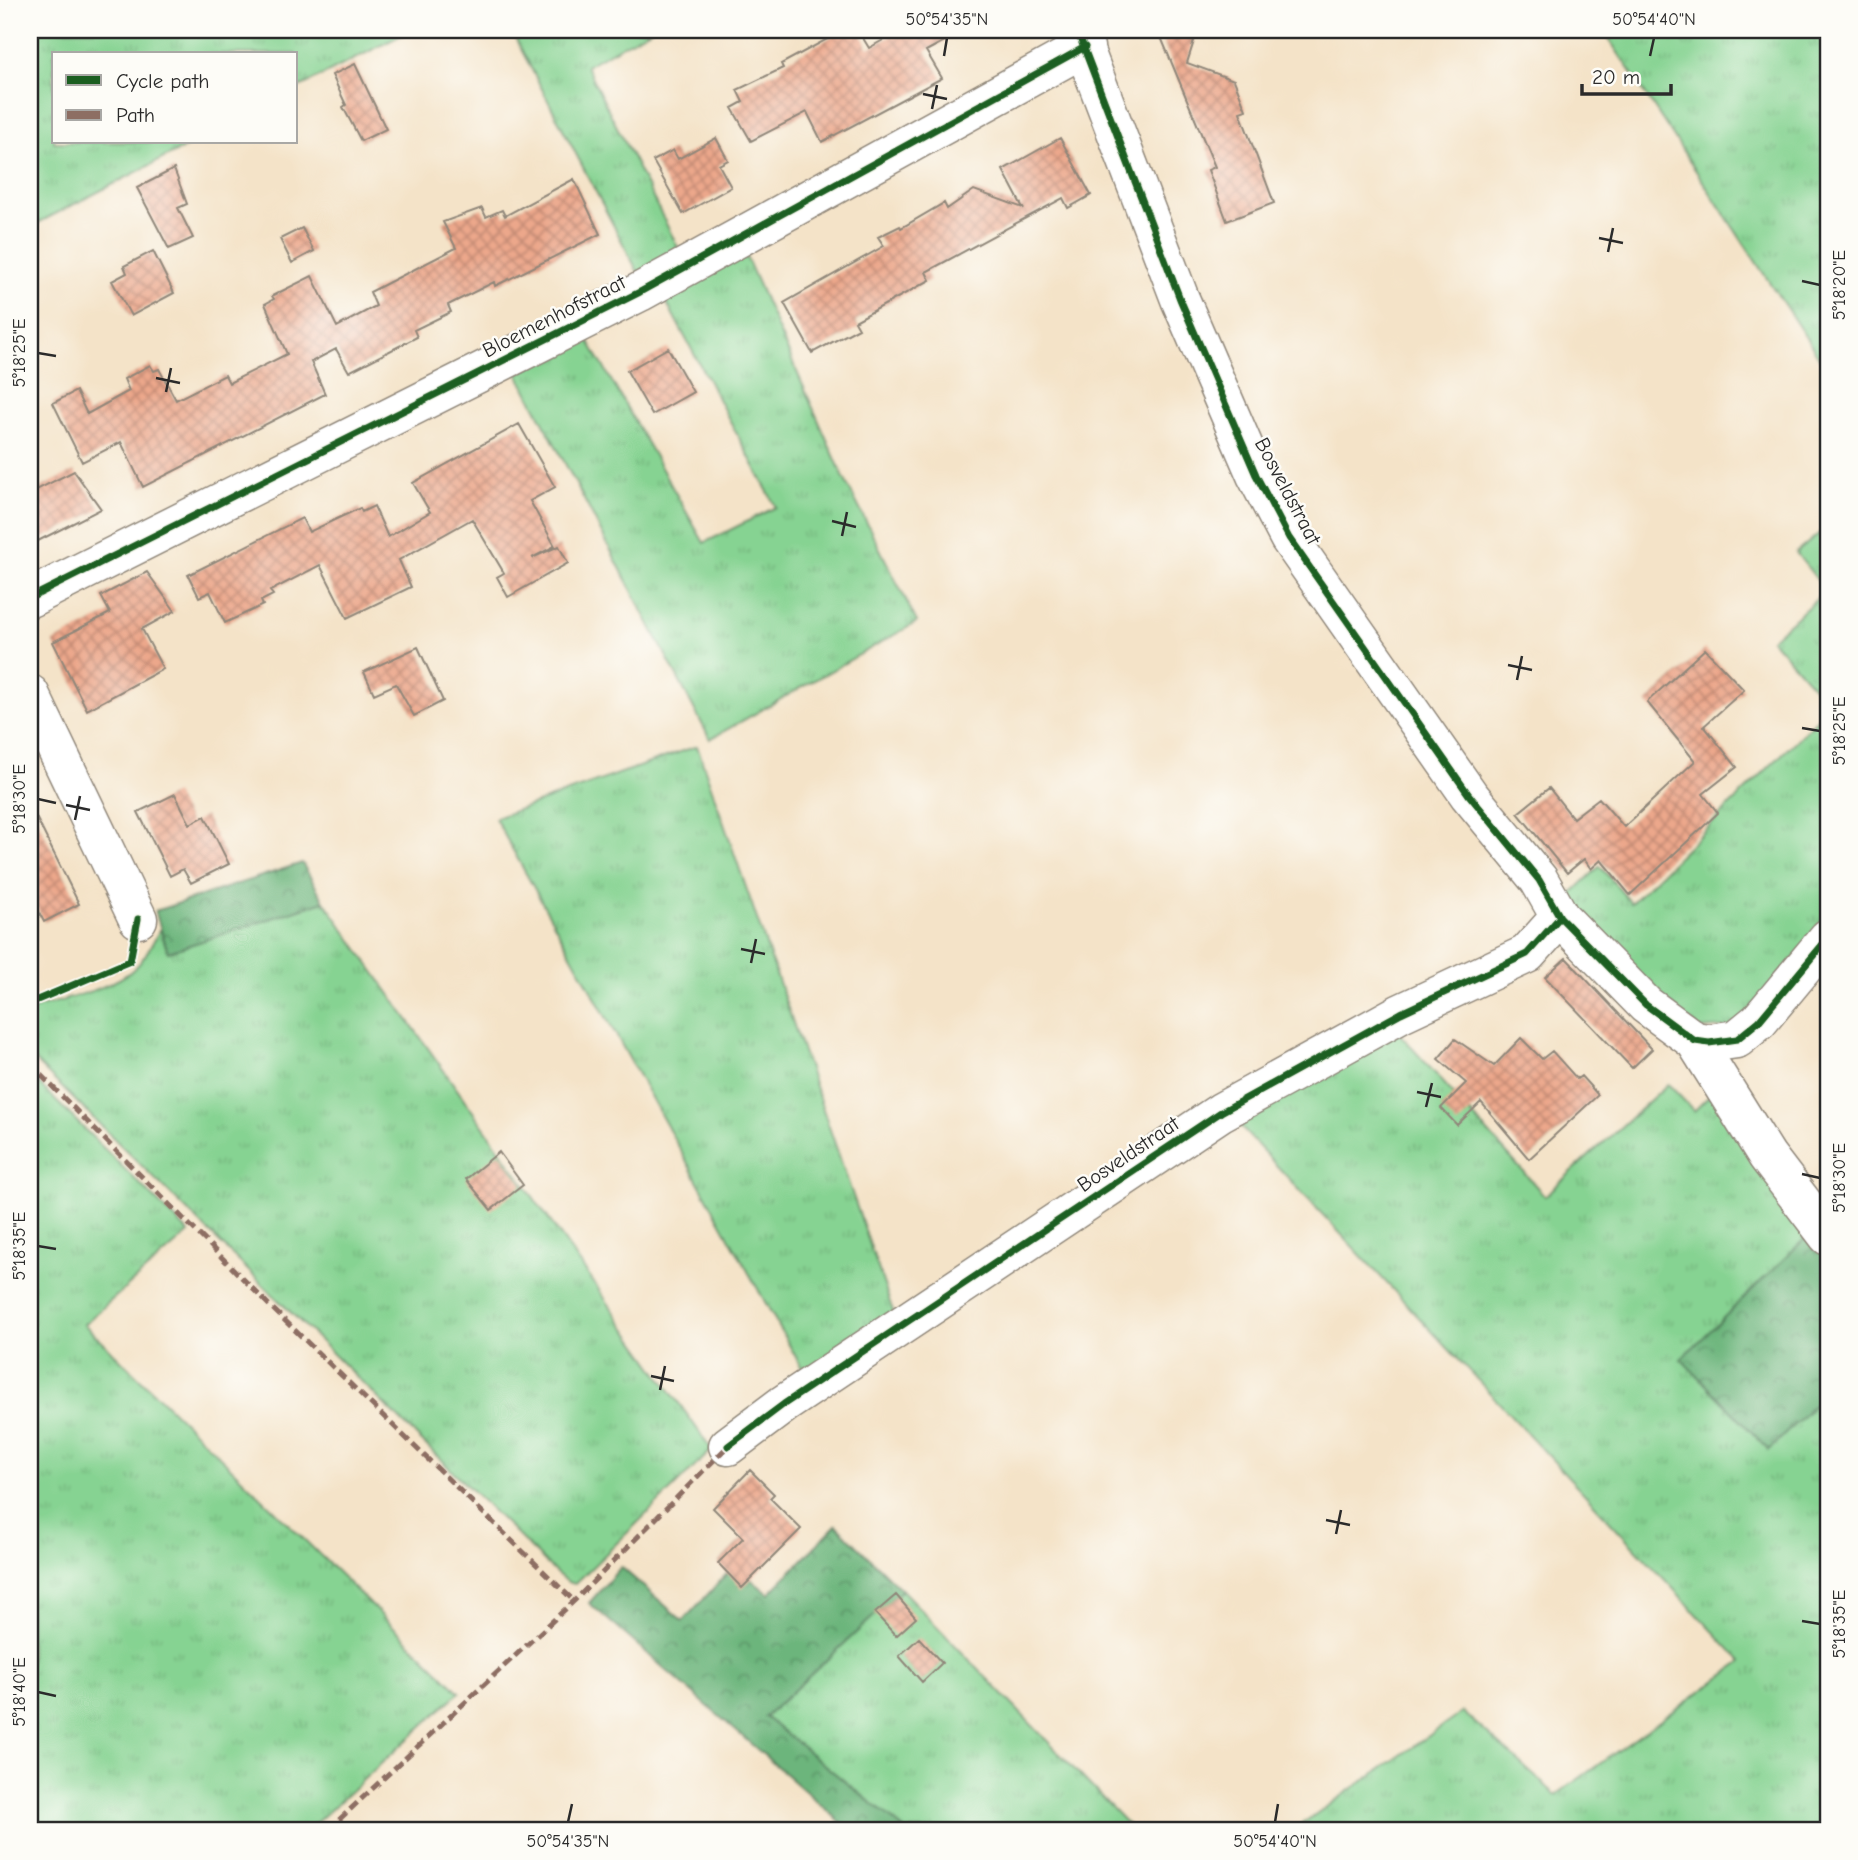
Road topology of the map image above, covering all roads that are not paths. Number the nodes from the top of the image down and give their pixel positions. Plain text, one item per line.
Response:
1 (1081, 38) edge
2 (30, 598) edge
3 (30, 694) edge
4 (1560, 917) junction
5 (138, 919) dead end
6 (1828, 938) edge
7 (1695, 1041) junction
8 (1828, 1236) edge
9 (728, 1446) dead end

1 - 2 street, Bloemenhofstraat
1 - 4 street, Bosveldstraat
3 - 5 street
4 - 7 street, Bosveldstraat
4 - 9 street, Bosveldstraat
6 - 7 street
7 - 8 street

